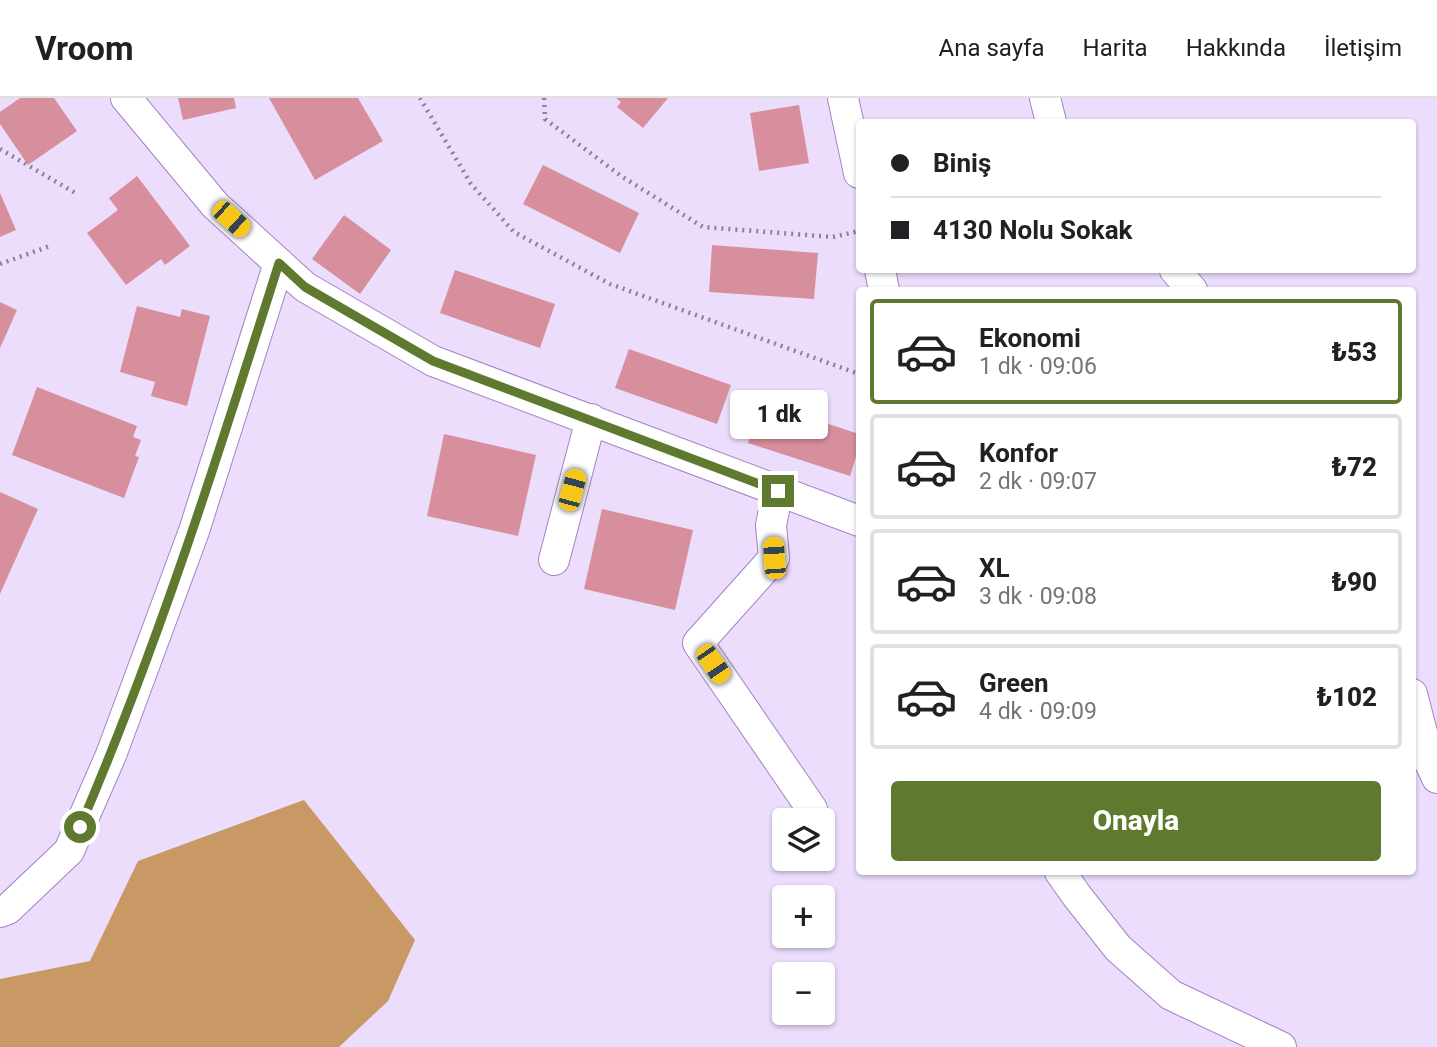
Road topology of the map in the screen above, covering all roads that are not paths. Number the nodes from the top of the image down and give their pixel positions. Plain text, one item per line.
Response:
1 (126, 98) edge
2 (843, 98) edge
3 (1045, 98) edge
4 (1050, 119) edge
5 (856, 159) edge
6 (279, 263) junction
7 (1178, 273) edge
8 (1189, 287) edge
9 (591, 419) junction
10 (778, 491) junction
11 (856, 520) edge
12 (554, 560) dead end
13 (1416, 709) edge
14 (1437, 778) edge
15 (811, 808) edge
16 (1062, 875) edge
17 (0, 912) edge
18 (1281, 1047) edge

1 - 6 street
2 - 5 street
3 - 4 street
6 - 9 street
6 - 17 street
7 - 8 street
9 - 10 street
9 - 12 street
10 - 11 street
10 - 15 street
13 - 14 street
16 - 18 street

